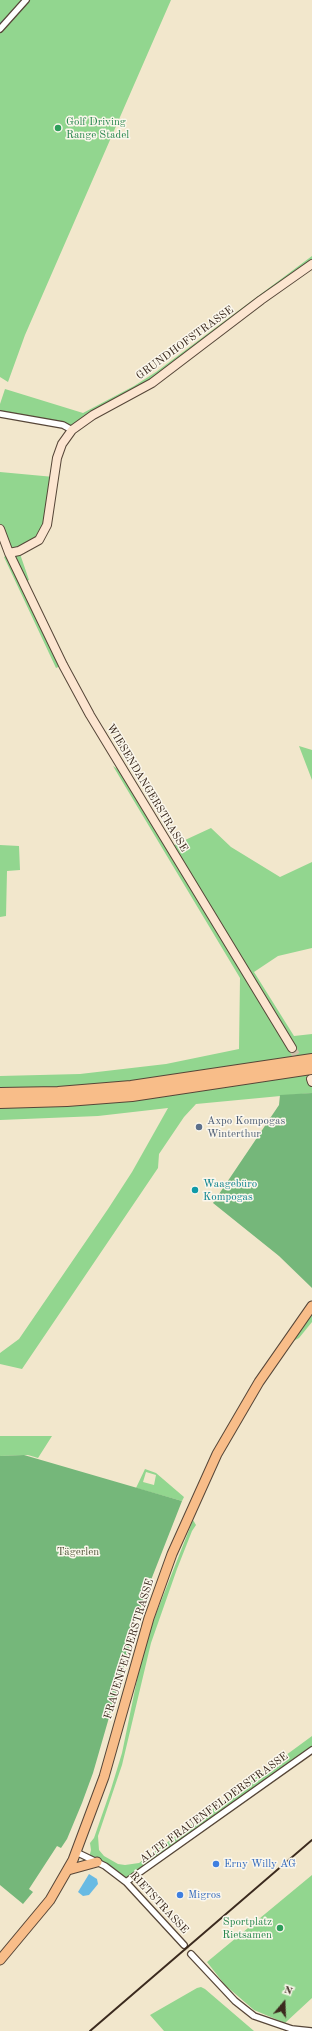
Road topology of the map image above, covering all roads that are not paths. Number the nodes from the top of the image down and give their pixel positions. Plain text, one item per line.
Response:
1 (26, 0) edge
2 (0, 29) edge
3 (312, 264) edge
4 (0, 414) edge
5 (72, 430) junction
6 (0, 529) edge
7 (9, 553) junction
8 (292, 1048) tunnel mouth
9 (311, 1059) edge
10 (312, 1077) edge
11 (0, 1093) edge
12 (0, 1103) edge
13 (312, 1306) edge
14 (312, 1750) edge
15 (76, 1852) junction
16 (97, 1862) junction
17 (68, 1870) junction
18 (126, 1882) junction
19 (184, 1945) tunnel mouth
20 (191, 1954) tunnel mouth
21 (0, 1960) edge
22 (311, 2031) edge

1 - 2 street
3 - 5 main road, GRUNDHOFSTRASSE
4 - 5 street
5 - 7 main road, GRUNDHOFSTRASSE
6 - 7 main road, WIESENDANGERSTRASSE
7 - 8 main road, WIESENDANGERSTRASSE
9 - 11 highway
10 - 12 highway
13 - 15 main road, FRAUENFELDERSTRASSE
14 - 18 street, ALTE FRAUENFELDERSTRASSE
15 - 16 street, RIETSTRASSE
15 - 17 main road, FRAUENFELDERSTRASSE
16 - 17 main road
16 - 18 street, RIETSTRASSE
17 - 21 main road, FRAUENFELDERSTRASSE
18 - 19 street, RIETSTRASSE
20 - 22 street

